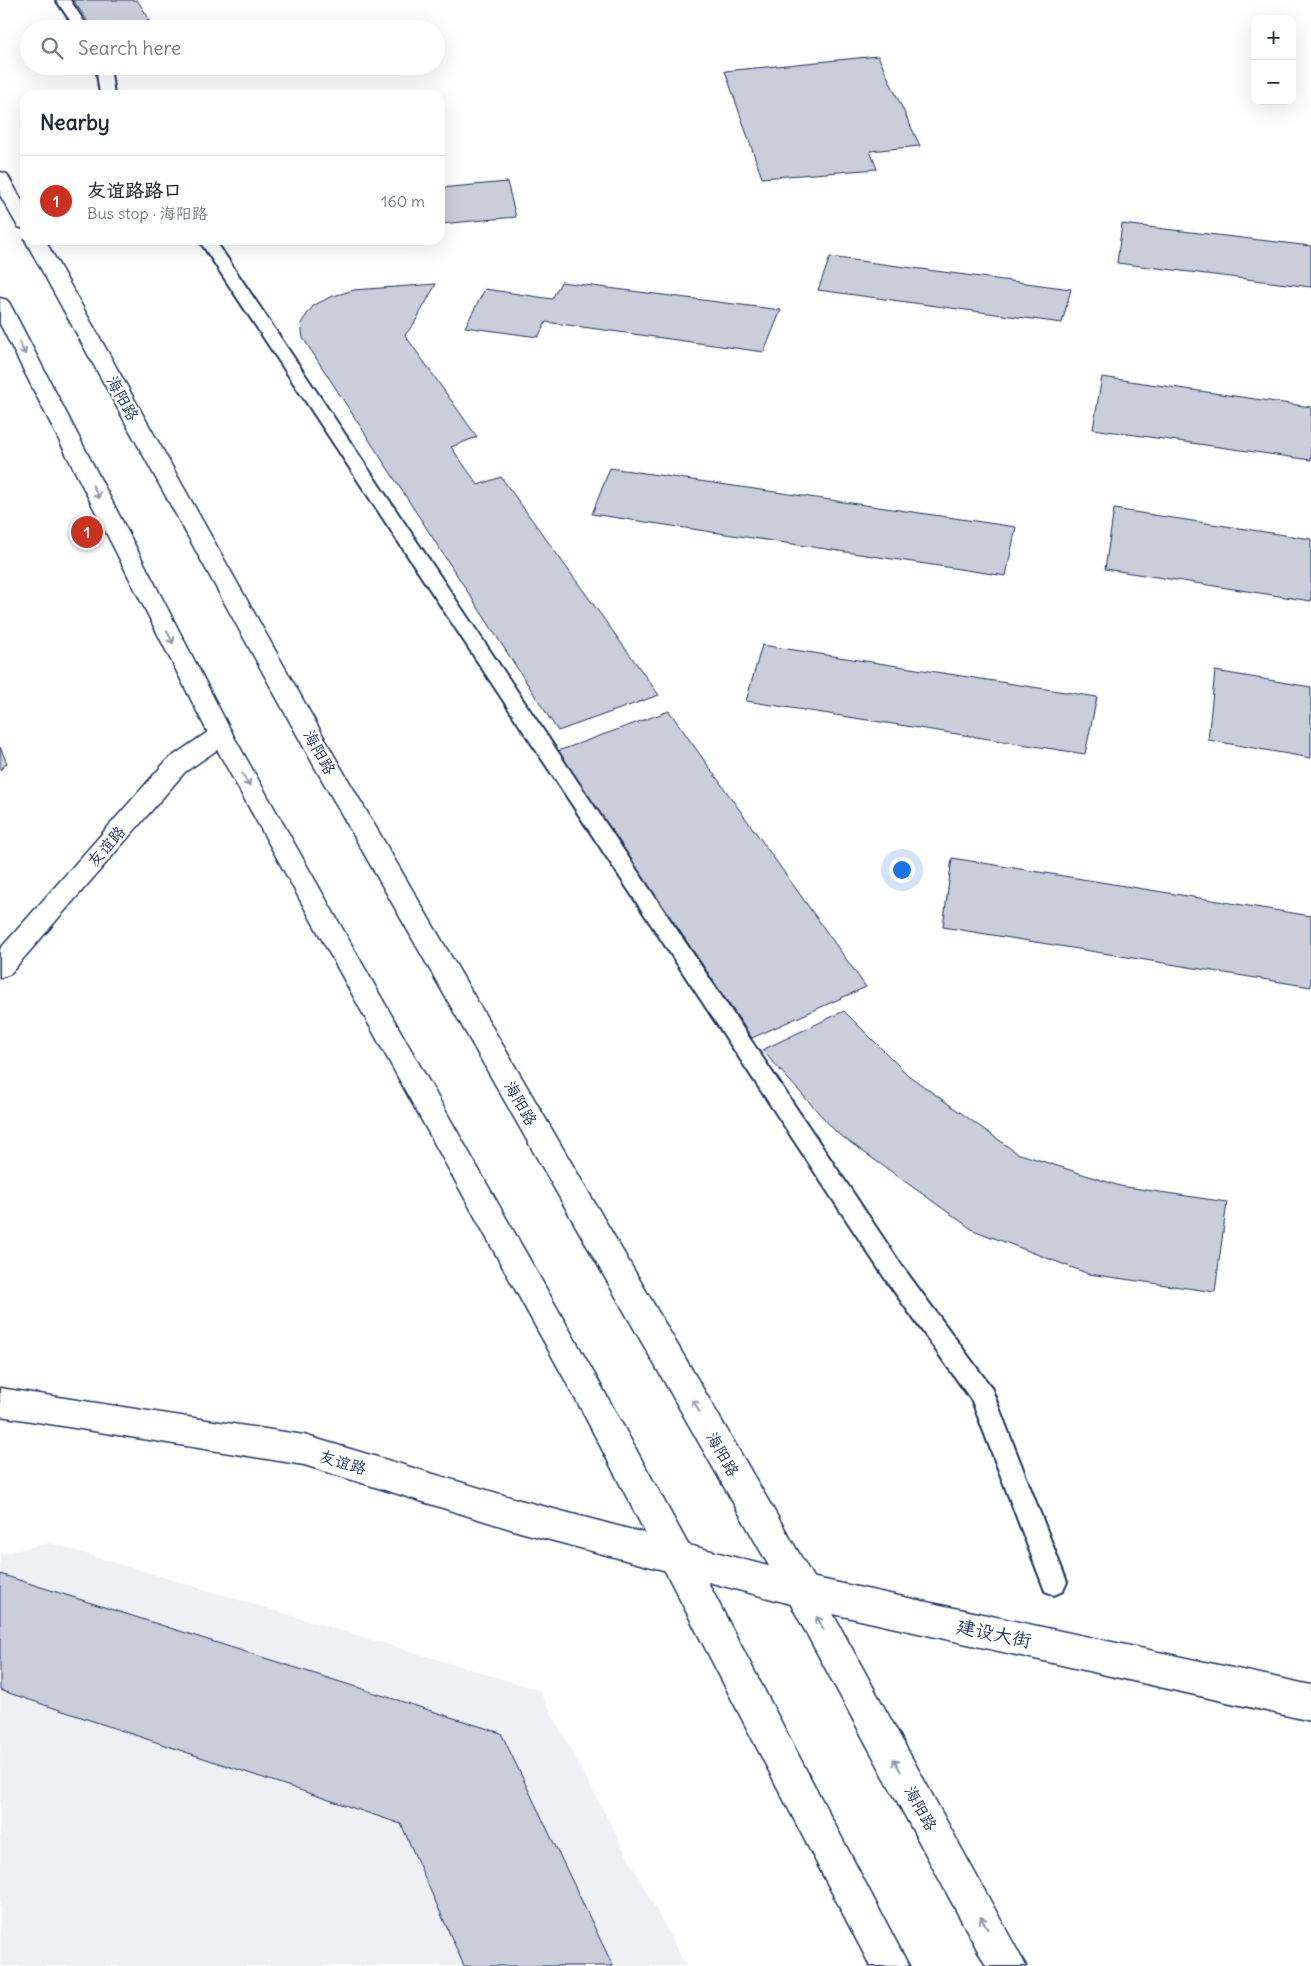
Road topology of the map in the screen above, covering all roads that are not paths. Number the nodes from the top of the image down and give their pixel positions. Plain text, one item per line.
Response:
1 (63, 0) edge
2 (76, 20) edge
3 (104, 75) edge
4 (106, 90) edge
5 (0, 178) edge
6 (20, 213) edge
7 (38, 245) edge
8 (210, 245) edge
9 (0, 304) edge
10 (221, 735) junction
11 (0, 968) edge
12 (0, 1402) edge
13 (678, 1559) junction
14 (1054, 1582) dead end
15 (802, 1591) junction
16 (1311, 1703) edge
17 (890, 1966) edge
18 (1007, 1966) edge

1 - 2 lane
3 - 4 lane
5 - 6 main road
15 -> 7 main road, 海阳路
8 - 14 lane
9 -> 10 main road
10 - 11 main road, 友谊路
10 -> 13 main road
12 - 13 main road, 友谊路
13 - 15 main road, 建设大街
13 - 17 main road
15 - 16 main road, 建设大街
18 -> 15 main road, 海阳路

